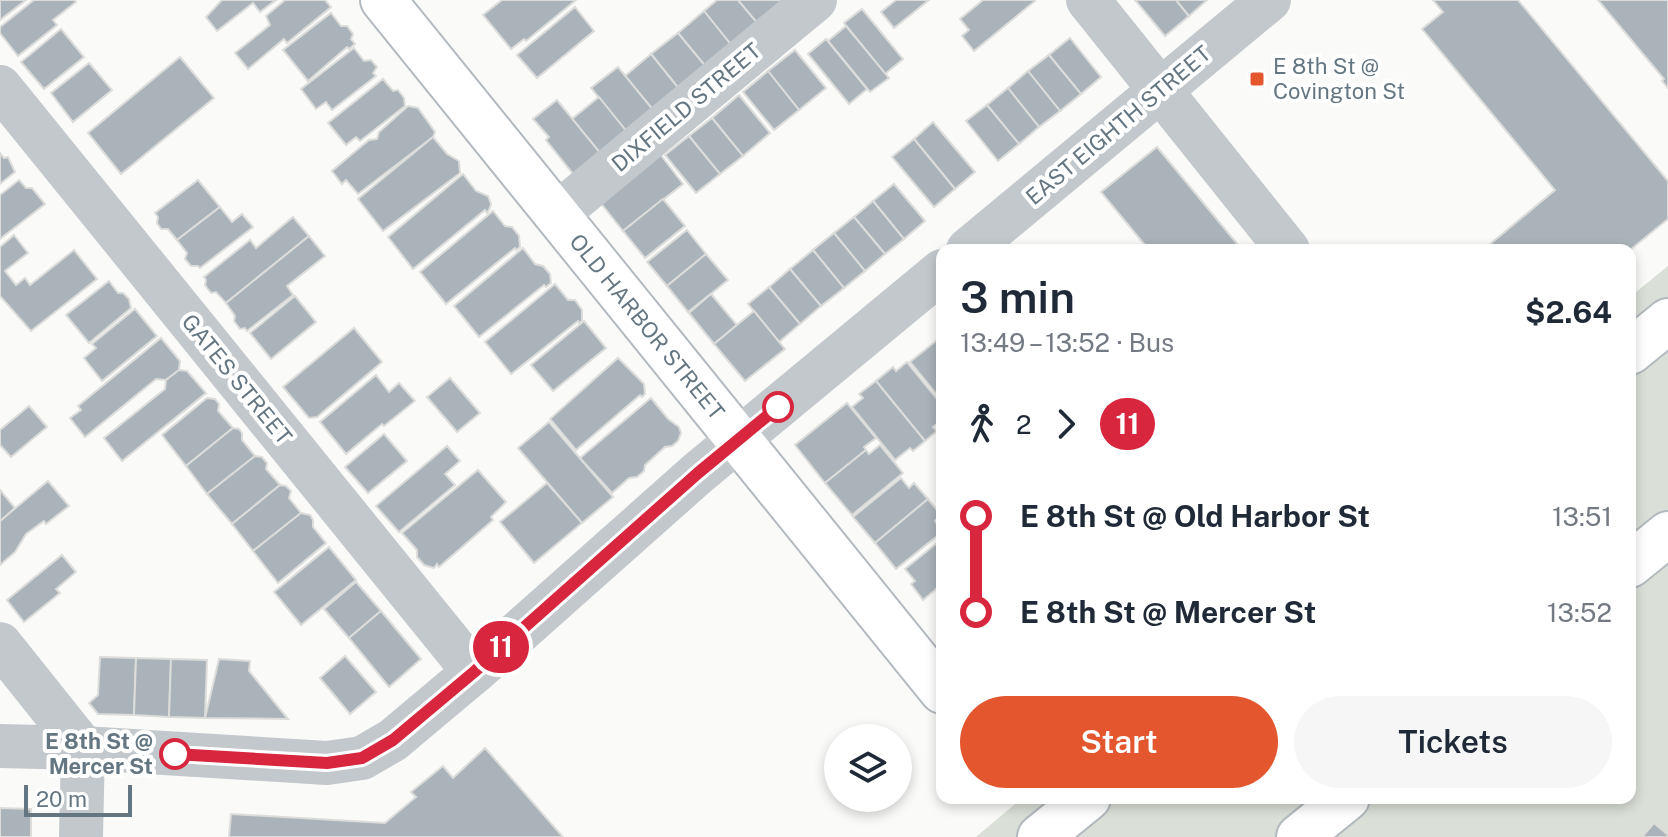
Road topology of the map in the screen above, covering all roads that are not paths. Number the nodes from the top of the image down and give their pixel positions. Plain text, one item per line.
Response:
1 (383, 0) edge
2 (815, 0) edge
3 (1088, 0) edge
4 (1269, 0) edge
5 (0, 87) edge
6 (1159, 91) junction
7 (557, 214) junction
8 (975, 244) edge
9 (1283, 244) edge
10 (936, 276) edge
11 (1668, 321) edge
12 (1636, 347) edge
13 (739, 439) junction
14 (1668, 534) edge
15 (1636, 560) edge
16 (0, 644) edge
17 (474, 672) junction
18 (936, 684) edge
19 (0, 746) edge
20 (83, 748) junction
21 (1079, 804) edge
22 (1340, 804) edge
23 (1046, 825) edge
24 (81, 837) edge
25 (1299, 837) edge

1 - 7 street, OLD HARBOR STREET
2 - 7 street, DIXFIELD STREET
3 - 6 street
4 - 6 street, EAST EIGHTH STREET
5 - 17 street, GATES STREET
6 - 8 street, EAST EIGHTH STREET
6 - 9 street
7 - 13 street, OLD HARBOR STREET
10 - 13 street
11 - 12 street
13 - 17 street
13 - 18 street, OLD HARBOR STREET
14 - 15 street
16 - 20 street
17 - 20 street
19 - 20 street
20 - 24 street
21 - 23 street
22 - 25 street

